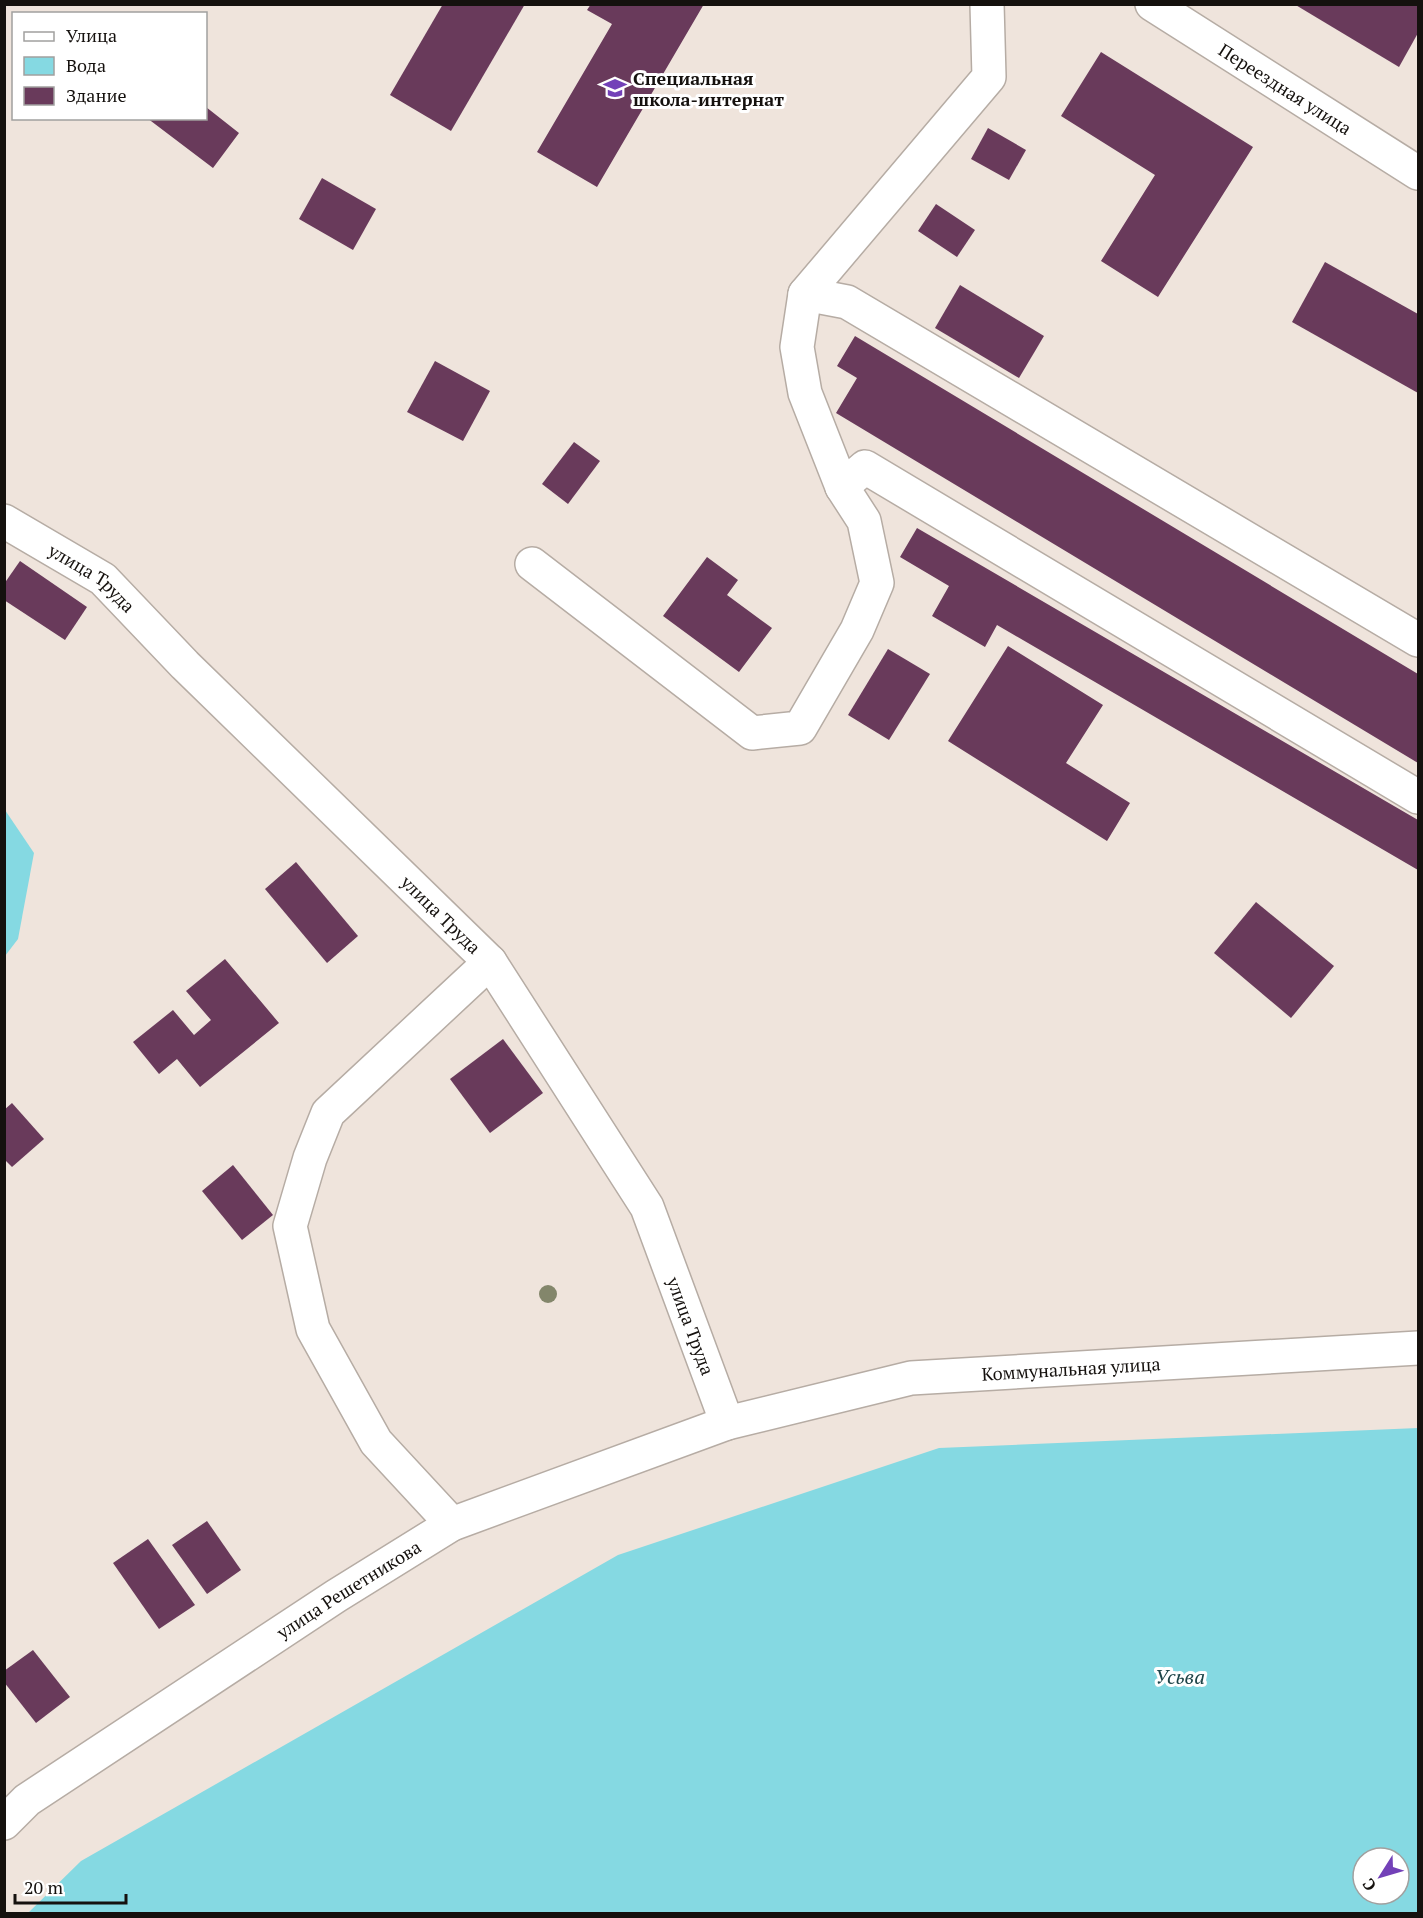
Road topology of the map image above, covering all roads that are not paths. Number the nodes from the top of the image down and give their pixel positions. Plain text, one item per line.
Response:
1 (987, 4) edge
2 (1152, 4) edge
3 (1419, 173) edge
4 (805, 294) junction
5 (843, 488) junction
6 (4, 521) edge
7 (532, 564) dead end
8 (1419, 640) edge
9 (1419, 797) edge
10 (490, 962) junction
11 (1419, 1348) edge
12 (727, 1423) junction
13 (452, 1524) junction
14 (4, 1823) edge

1 - 4 street
2 - 3 street, Переездная улица
4 - 5 street
4 - 8 street
5 - 7 street
5 - 9 street
6 - 10 street, улица Труда
10 - 12 street, улица Труда
10 - 13 street
11 - 12 street, Коммунальная улица
12 - 13 street, улица Решетникова
13 - 14 street, улица Решетникова

